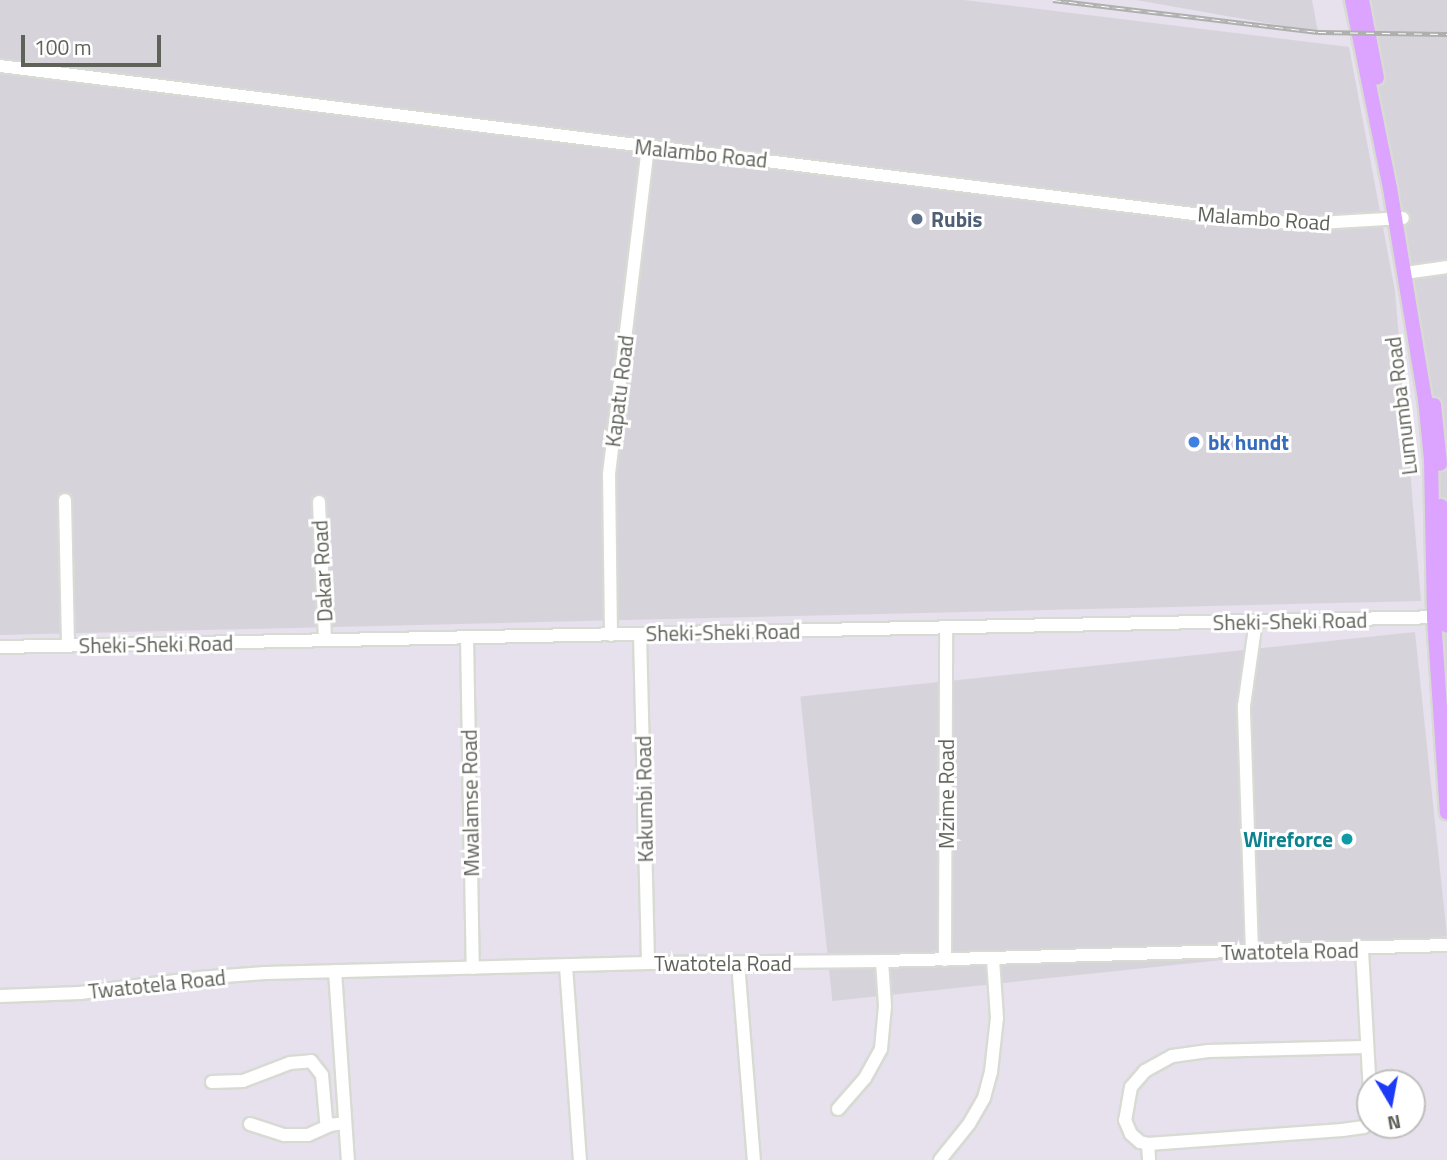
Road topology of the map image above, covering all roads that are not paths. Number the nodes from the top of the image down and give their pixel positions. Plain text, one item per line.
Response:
1 (1352, 0) edge
2 (1363, 0) edge
3 (0, 66) edge
4 (648, 148) junction
5 (1399, 219) junction
6 (1447, 267) edge
7 (1409, 273) junction
8 (65, 500) dead end
9 (319, 502) dead end
10 (1441, 555) edge
11 (1440, 618) edge
12 (1256, 621) junction
13 (1447, 626) edge
14 (946, 628) junction
15 (640, 634) junction
16 (611, 635) junction
17 (467, 638) junction
18 (325, 640) junction
19 (68, 646) junction
20 (0, 647) edge
21 (1447, 813) edge
22 (1447, 945) edge
23 (1362, 950) junction
24 (1252, 952) junction
25 (993, 959) junction
26 (945, 960) junction
27 (881, 961) junction
28 (648, 963) junction
29 (738, 963) junction
30 (566, 965) junction
31 (473, 968) junction
32 (335, 971) junction
33 (0, 996) edge
34 (1366, 1047) junction
35 (1368, 1069) edge
36 (212, 1082) dead end
37 (838, 1109) dead end
38 (345, 1123) junction
39 (250, 1124) dead end
40 (330, 1125) junction
41 (1356, 1127) edge
42 (1148, 1144) junction
43 (348, 1160) edge
44 (580, 1160) edge
45 (754, 1160) edge
46 (940, 1160) edge
47 (1149, 1160) edge

1 - 5 main road, Lumumba Road
2 - 5 main road, Lumumba Road
3 - 4 street, Malambo Road
4 - 5 street, Malambo Road
4 - 16 street, Kapatu Road
5 - 7 main road, Lumumba Road
6 - 7 street
7 - 10 main road, Lumumba Road
8 - 19 street
9 - 18 street, Dakar Road
10 - 11 main road, Lumumba Road
11 - 12 street, Sheki-Sheki Road
11 - 13 main road, Lumumba Road
11 - 21 main road, Lumumba Road
12 - 14 street, Sheki-Sheki Road
12 - 24 street
14 - 15 street, Sheki-Sheki Road
14 - 26 street, Mzime Road
15 - 16 street, Sheki-Sheki Road
15 - 28 street, Kakumbi Road
16 - 17 street, Sheki-Sheki Road
17 - 18 street, Sheki-Sheki Road
17 - 31 street, Mwalamse Road
18 - 19 street, Sheki-Sheki Road
19 - 20 street, Sheki-Sheki Road
22 - 23 street, Twatotela Road
23 - 24 street, Twatotela Road
23 - 34 street
24 - 25 street, Twatotela Road
25 - 26 street, Twatotela Road
25 - 46 street
26 - 27 street, Twatotela Road
27 - 29 street, Twatotela Road
27 - 37 street
28 - 29 street, Twatotela Road
28 - 30 street, Twatotela Road
29 - 45 street
30 - 31 street, Twatotela Road
30 - 44 street
31 - 32 street, Twatotela Road
32 - 33 street, Twatotela Road
32 - 38 street
34 - 35 street
34 - 42 street
36 - 40 street
38 - 40 street
38 - 43 street
39 - 40 street
41 - 42 street
42 - 47 street

